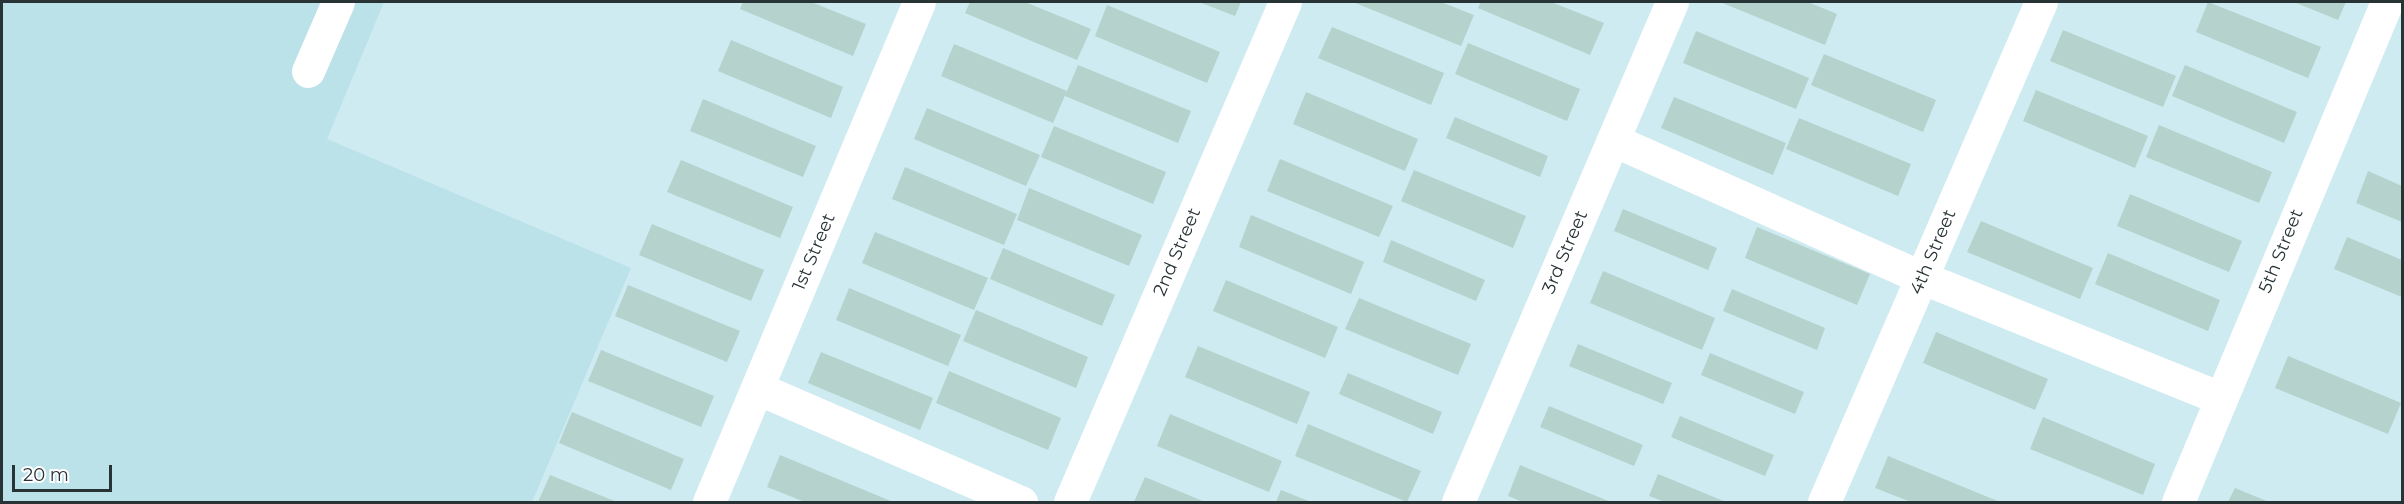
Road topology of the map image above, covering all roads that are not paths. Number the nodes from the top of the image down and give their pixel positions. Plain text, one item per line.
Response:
1 (338, 2) edge
2 (919, 2) edge
3 (1285, 2) edge
4 (1672, 2) edge
5 (2041, 2) edge
6 (2387, 2) edge
7 (308, 71) dead end
8 (1613, 140) junction
9 (1923, 278) junction
10 (757, 388) junction
11 (2220, 399) junction
12 (709, 502) edge
13 (1021, 502) edge
14 (1070, 502) edge
15 (1458, 502) edge
16 (1824, 502) edge
17 (2178, 502) edge

1 - 7 lane
2 - 10 lane, 1st Street
3 - 14 lane, 2nd Street
4 - 8 lane, 3rd Street
5 - 9 lane, 4th Street
6 - 11 lane, 5th Street
8 - 9 lane
8 - 15 lane, 3rd Street
9 - 11 lane
9 - 16 lane, 4th Street
10 - 12 lane, 1st Street
10 - 13 lane
11 - 17 lane, 5th Street

